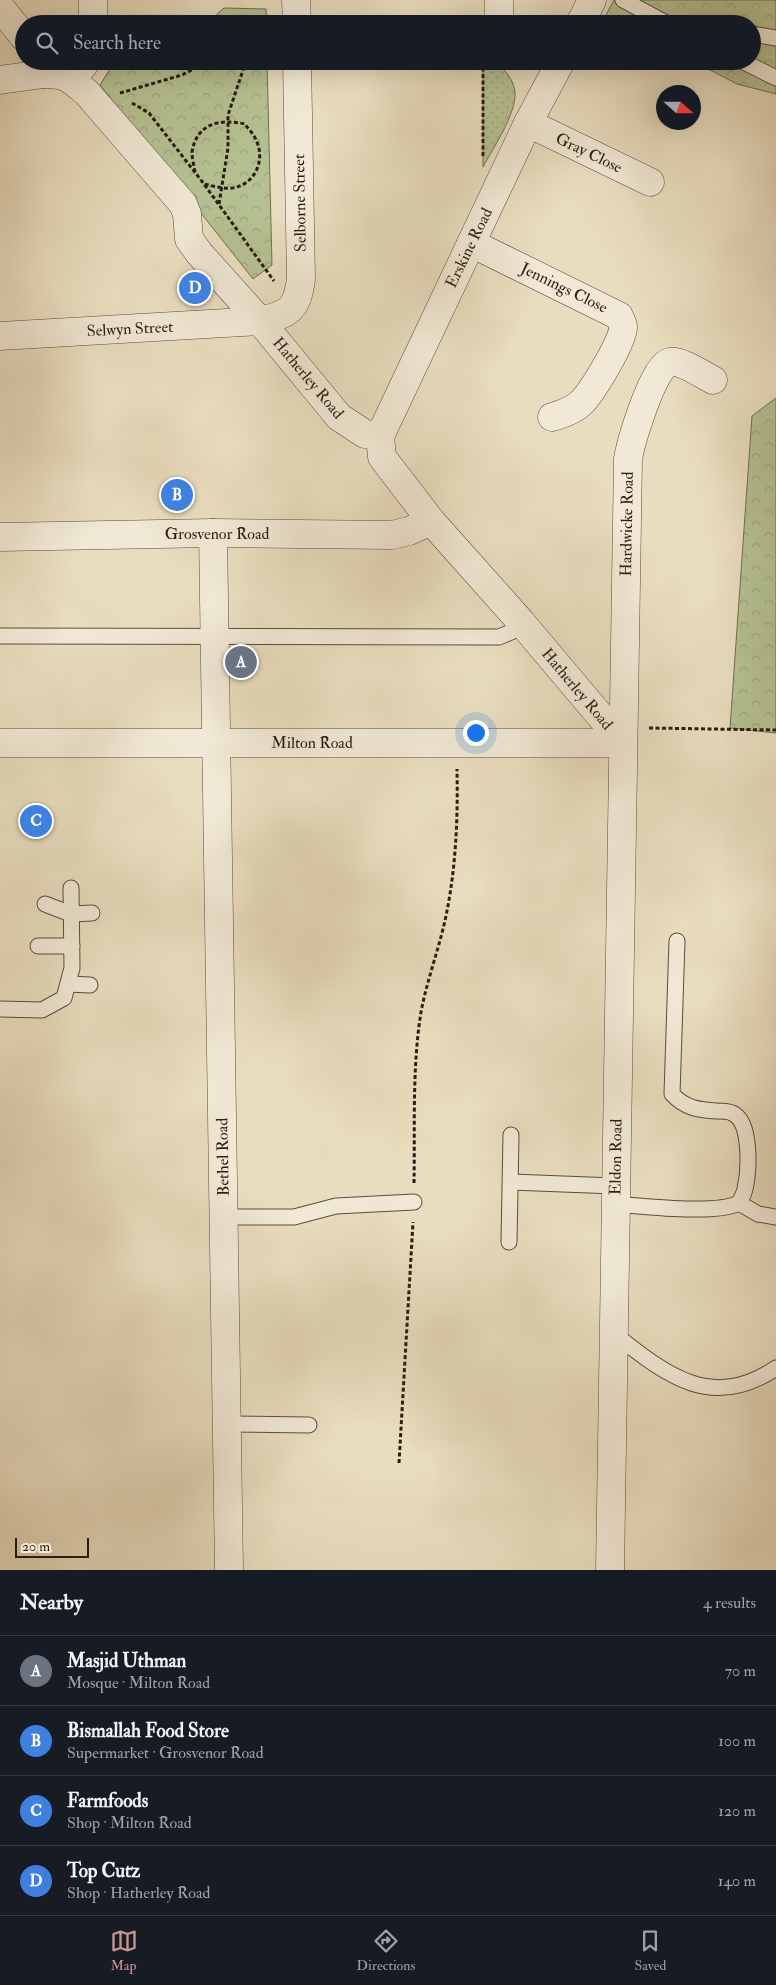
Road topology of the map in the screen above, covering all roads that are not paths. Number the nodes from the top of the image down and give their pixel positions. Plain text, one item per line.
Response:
1 (93, 0) edge
2 (296, 0) edge
3 (499, 0) edge
4 (592, 0) edge
5 (622, 0) edge
6 (0, 7) edge
7 (93, 15) edge
8 (297, 15) edge
9 (499, 15) edge
10 (584, 15) edge
11 (651, 15) edge
12 (15, 26) edge
13 (761, 36) edge
14 (776, 38) edge
15 (33, 70) edge
16 (47, 70) edge
17 (78, 70) edge
18 (297, 70) edge
19 (550, 70) edge
20 (760, 70) edge
21 (776, 78) edge
22 (0, 80) edge
23 (528, 123) junction
24 (650, 182) dead end
25 (471, 243) junction
26 (260, 321) junction
27 (0, 336) edge
28 (712, 380) dead end
29 (552, 417) dead end
30 (380, 436) junction
31 (431, 521) junction
32 (213, 533) junction
33 (0, 537) edge
34 (521, 622) junction
35 (0, 636) edge
36 (214, 636) junction
37 (623, 736) junction
38 (0, 743) edge
39 (216, 743) junction
40 (71, 888) dead end
41 (45, 904) dead end
42 (92, 913) dead end
43 (71, 914) junction
44 (677, 941) dead end
45 (38, 946) dead end
46 (72, 946) junction
47 (68, 984) junction
48 (90, 985) dead end
49 (0, 1009) edge
50 (511, 1135) dead end
51 (511, 1182) junction
52 (615, 1195) junction
53 (414, 1202) road end
54 (739, 1203) junction
55 (224, 1217) junction
56 (776, 1217) edge
57 (509, 1242) dead end
58 (613, 1333) junction
59 (776, 1368) edge
60 (227, 1424) junction
61 (309, 1425) dead end
62 (229, 1570) edge
63 (610, 1570) edge

1 - 7 street
2 - 8 street
3 - 9 street
4 - 10 street
5 - 11 lane
6 - 12 street
13 - 14 lane
15 - 22 street, Hatherley Road
16 - 17 street, Hatherley Road
17 - 26 street, Hatherley Road
18 - 26 street, Selborne Street
19 - 23 street, Erskine Road
20 - 21 lane
23 - 24 street, Gray Close
23 - 25 street, Erskine Road
25 - 29 street, Jennings Close
25 - 30 street, Erskine Road
26 - 27 street, Selwyn Street
26 - 30 street, Hatherley Road
28 - 37 street, Hardwicke Road
30 - 31 street, Hatherley Road
31 - 32 street, Grosvenor Road
31 - 34 street, Hatherley Road
32 - 33 street, Grosvenor Road
32 - 36 street, Bethel Road
34 - 36 lane
34 - 37 street, Hatherley Road
35 - 36 lane
36 - 39 street, Bethel Road
37 - 39 street, Milton Road
37 - 52 street, Eldon Road
38 - 39 street, Milton Road
39 - 55 street, Bethel Road
40 - 43 lane
41 - 43 lane
42 - 43 lane
43 - 46 lane
44 - 54 lane
45 - 46 lane
46 - 47 lane
47 - 48 lane
47 - 49 lane
50 - 51 lane
51 - 52 lane
51 - 57 lane
52 - 54 lane
52 - 58 street, Eldon Road
53 - 55 lane
54 - 56 lane
55 - 60 street, Bethel Road
58 - 59 lane
58 - 63 street, Eldon Road
60 - 61 lane
60 - 62 street, Bethel Road

